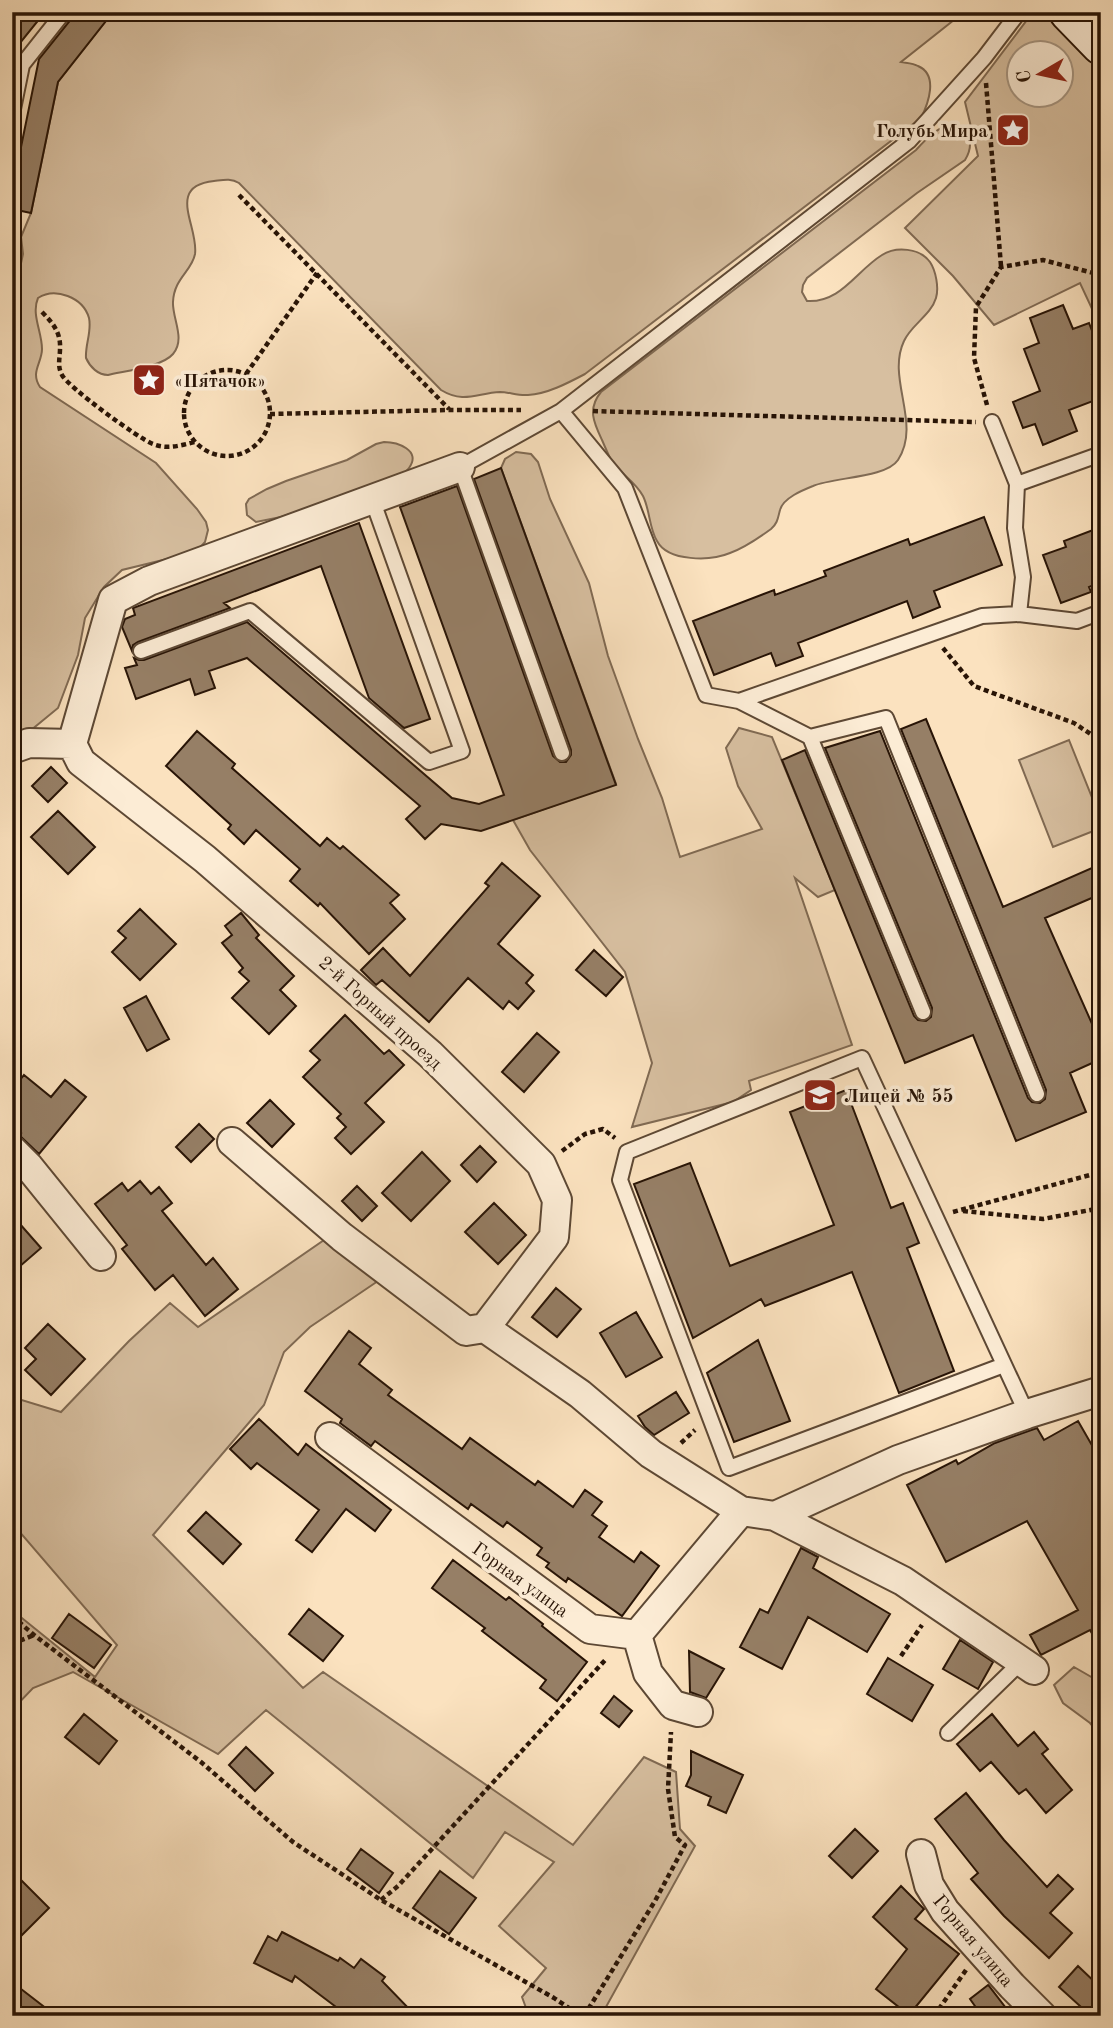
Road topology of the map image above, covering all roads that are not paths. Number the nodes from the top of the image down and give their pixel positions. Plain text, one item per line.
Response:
1 (64, 12) edge
2 (1019, 12) edge
3 (1069, 12) edge
4 (1101, 44) edge
5 (12, 114) edge
6 (561, 411) junction
7 (992, 422) road end
8 (1101, 454) edge
9 (460, 467) junction
10 (1017, 484) junction
11 (372, 499) junction
12 (1101, 612) edge
13 (1019, 614) junction
14 (141, 651) dead end
15 (739, 701) junction
16 (810, 737) junction
17 (72, 744) junction
18 (12, 750) edge
19 (562, 753) dead end
20 (923, 1012) dead end
21 (1037, 1094) dead end
22 (232, 1142) dead end
23 (12, 1150) edge
24 (101, 1256) dead end
25 (485, 1328) junction
26 (1004, 1365) junction
27 (1101, 1391) edge
28 (1027, 1414) junction
29 (330, 1437) dead end
30 (741, 1511) junction
31 (775, 1516) junction
32 (637, 1636) junction
33 (1028, 1666) joint
34 (685, 1708) road end
35 (948, 1732) dead end
36 (921, 1854) dead end
37 (1042, 2016) edge

1 - 5 lane
2 - 6 lane
3 - 4 main road
6 - 9 lane
6 - 15 lane
7 - 10 lane
8 - 10 lane
9 - 11 street
9 - 19 lane
10 - 13 lane
11 - 14 lane
11 - 17 street
12 - 13 lane
13 - 15 lane
15 - 16 lane
16 - 20 lane
16 - 21 lane
17 - 18 street
17 - 25 street, 2-й Горный проезд
22 - 25 street
23 - 24 street
25 - 30 street
26 - 26 lane
26 - 28 lane
27 - 28 street
28 - 31 street
29 - 32 street, Горная улица
30 - 31 street
30 - 32 street
31 - 33 street
32 - 34 street
33 - 35 lane
36 - 37 street, Горная улица

